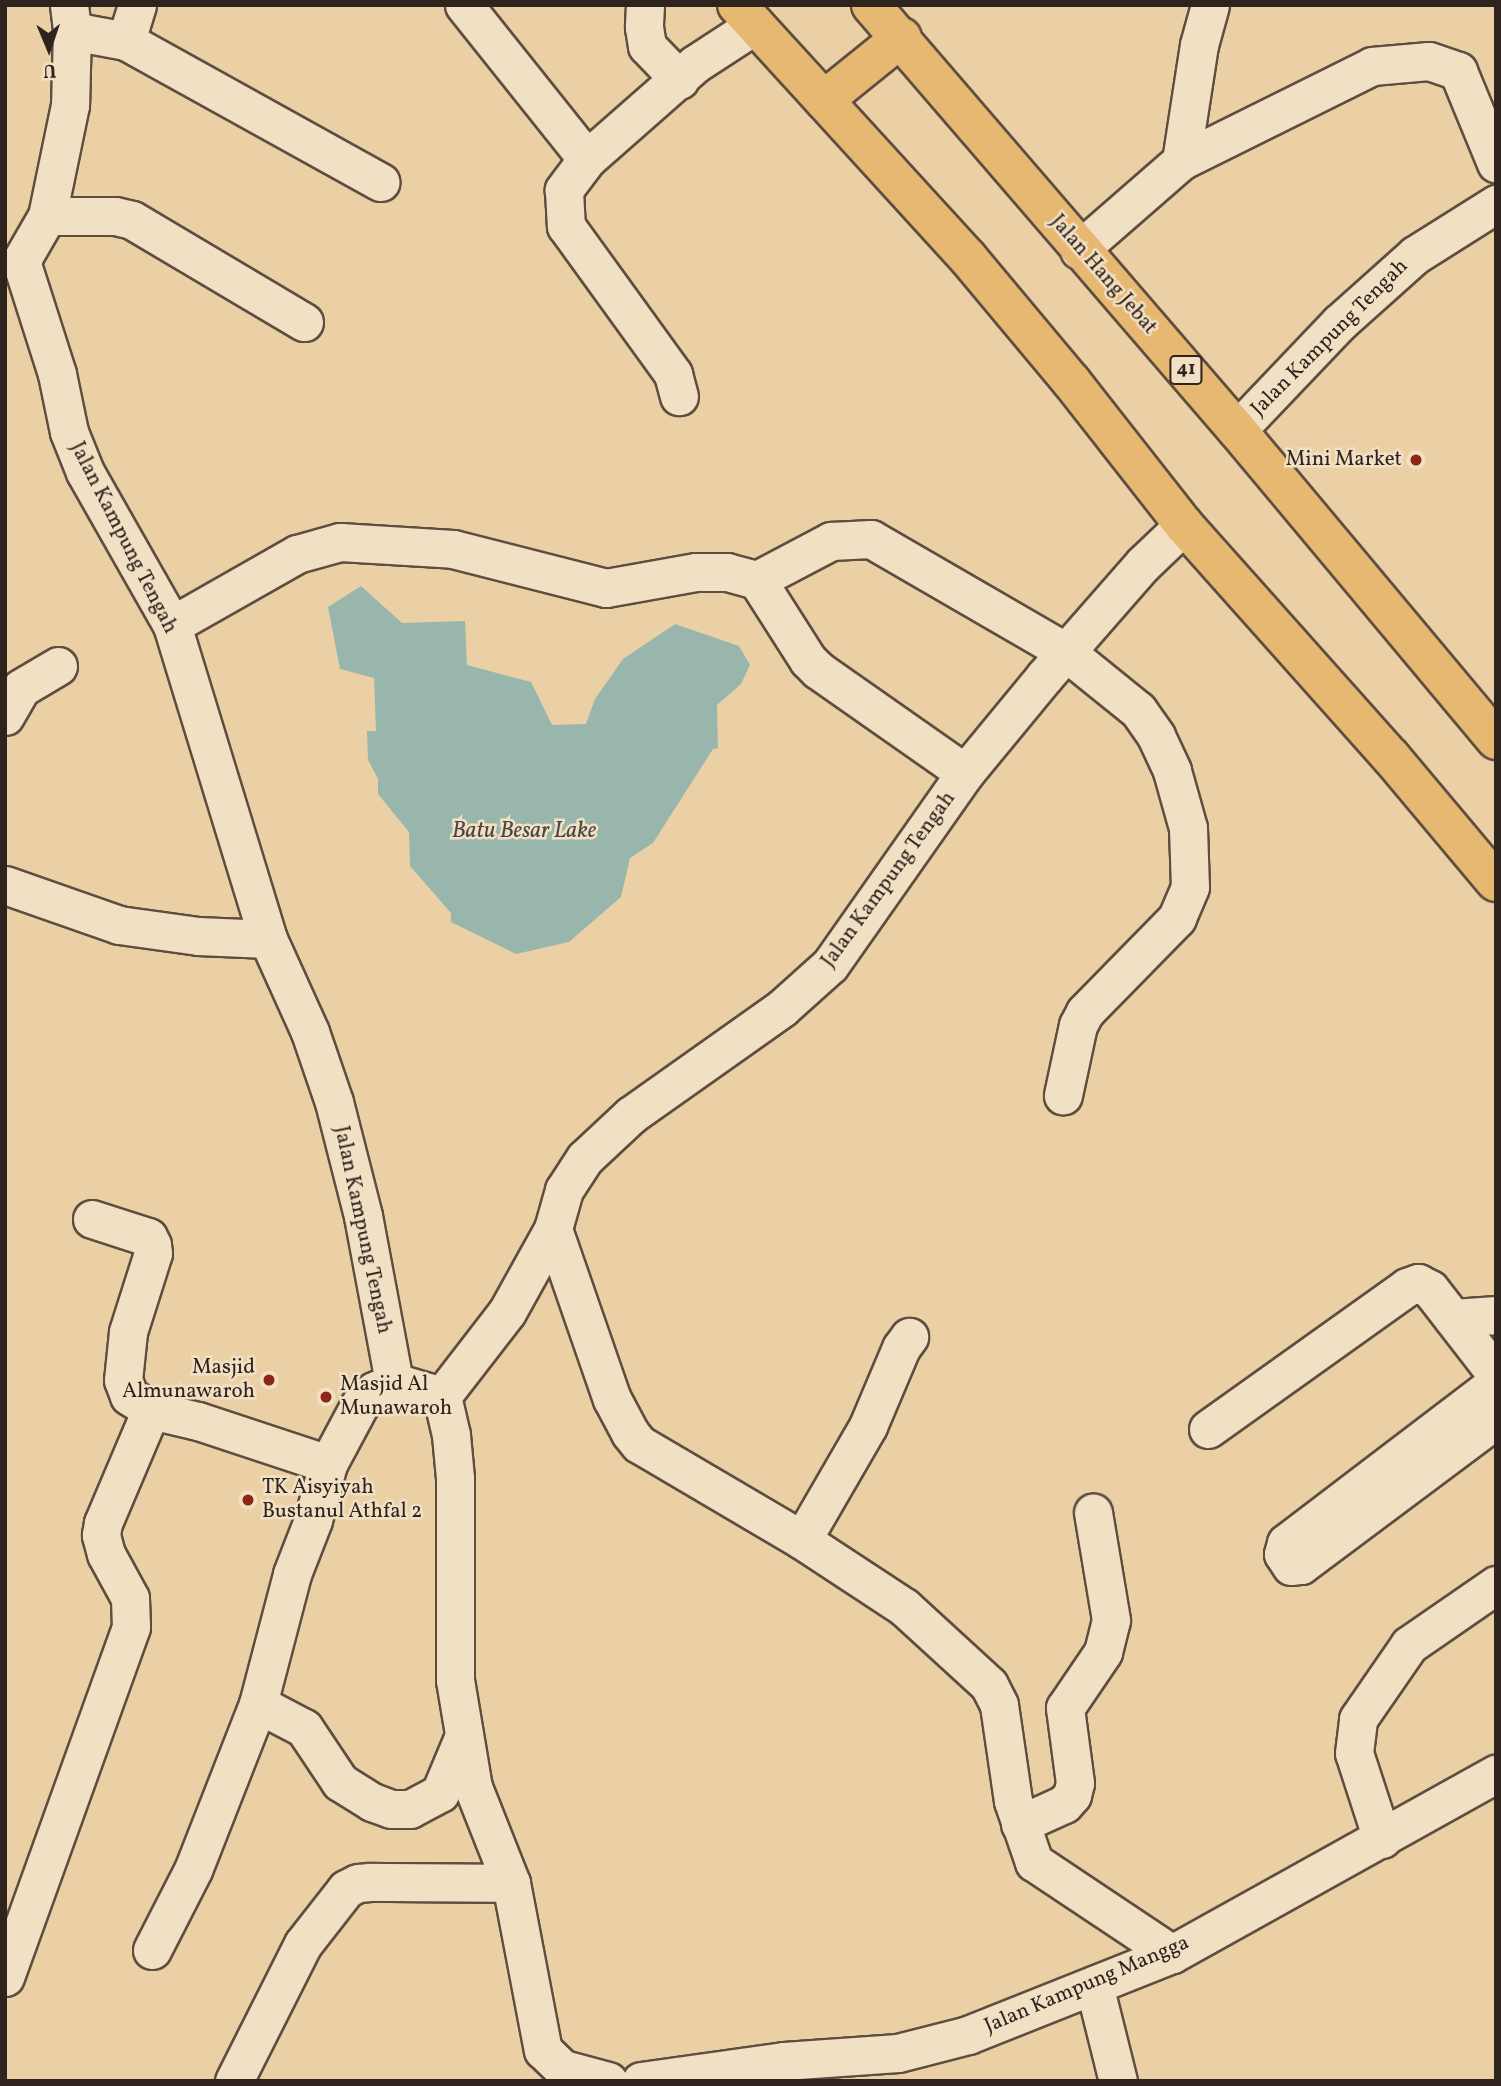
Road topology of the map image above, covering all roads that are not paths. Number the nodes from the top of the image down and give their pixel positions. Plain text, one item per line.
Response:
1 (137, 5) edge
2 (464, 5) edge
3 (645, 5) edge
4 (872, 5) edge
5 (1210, 5) edge
6 (746, 15) edge
7 (71, 18) edge
8 (902, 37) junction
9 (126, 41) junction
10 (680, 80) junction
11 (824, 100) junction
12 (587, 159) junction
13 (1181, 161) junction
14 (1496, 163) edge
15 (380, 182) dead end
16 (1496, 204) edge
17 (47, 216) junction
18 (13, 249) edge
19 (1079, 250) junction
20 (304, 322) dead end
21 (679, 396) dead end
22 (1237, 430) junction
23 (1184, 525) junction
24 (757, 580) junction
25 (172, 625) junction
26 (1066, 652) junction
27 (58, 666) dead end
28 (5, 716) edge
29 (1496, 740) edge
30 (965, 774) junction
31 (1496, 882) edge
32 (5, 886) edge
33 (268, 939) junction
34 (1063, 1095) dead end
35 (92, 1220) dead end
36 (553, 1229) junction
37 (1496, 1315) edge
38 (1453, 1318) junction
39 (909, 1337) dead end
40 (1496, 1374) edge
41 (394, 1382) junction
42 (1496, 1383) edge
43 (442, 1396) junction
44 (151, 1410) junction
45 (1496, 1419) edge
46 (1208, 1429) dead end
47 (328, 1464) junction
48 (1093, 1513) dead end
49 (802, 1540) junction
50 (1496, 1585) edge
51 (258, 1704) junction
52 (463, 1738) junction
53 (1496, 1774) edge
54 (1020, 1824) junction
55 (1382, 1839) junction
56 (511, 1883) junction
57 (152, 1951) dead end
58 (1172, 1954) junction
59 (5, 1977) edge
60 (1094, 1984) junction
61 (901, 2067) edge
62 (554, 2075) edge
63 (234, 2081) edge
64 (608, 2081) edge
65 (641, 2081) edge
66 (1118, 2081) edge

1 - 9 street
2 - 12 street
3 - 10 street
4 - 8 highway, Jalan Hang Jebat / 41
5 - 13 street
6 - 10 street
6 - 11 highway
7 - 9 street, Jalan Kampung Tengah
7 - 17 street, Jalan Kampung Tengah
8 - 11 highway
8 - 19 highway, Jalan Hang Jebat / 41
9 - 15 street, Jalan Kampung Tengah
10 - 12 street
11 - 23 highway
12 - 21 street
13 - 14 street
13 - 19 street
16 - 22 street, Jalan Kampung Tengah
17 - 18 street, Jalan Kampung Tengah
17 - 20 street
18 - 25 street, Jalan Kampung Tengah
19 - 22 highway, Jalan Hang Jebat / 41
22 - 29 highway, Jalan Hang Jebat / 41
23 - 26 street, Jalan Kampung Tengah
23 - 31 highway
24 - 25 street
24 - 26 street
24 - 30 street
25 - 33 street, Jalan Kampung Tengah
26 - 30 street, Jalan Kampung Tengah
26 - 34 street
27 - 28 street
30 - 36 street, Jalan Kampung Tengah
32 - 33 street
33 - 41 street, Jalan Kampung Tengah
35 - 44 street
36 - 43 street, Jalan Kampung Tengah
36 - 49 street
37 - 38 street
38 - 40 street
38 - 46 street
39 - 49 street
41 - 43 street
41 - 47 street
42 - 45 street
43 - 52 street
44 - 47 street
44 - 59 street
47 - 51 street
48 - 54 street
49 - 54 street
50 - 55 street
51 - 52 street
51 - 57 street
52 - 56 street
53 - 55 street, Jalan Kampung Mangga
54 - 58 street
55 - 58 street, Jalan Kampung Mangga
56 - 62 street
56 - 63 street
58 - 60 street, Jalan Kampung Mangga
60 - 61 street, Jalan Kampung Mangga
60 - 66 street
61 - 65 street, Jalan Kampung Mangga
62 - 64 street

